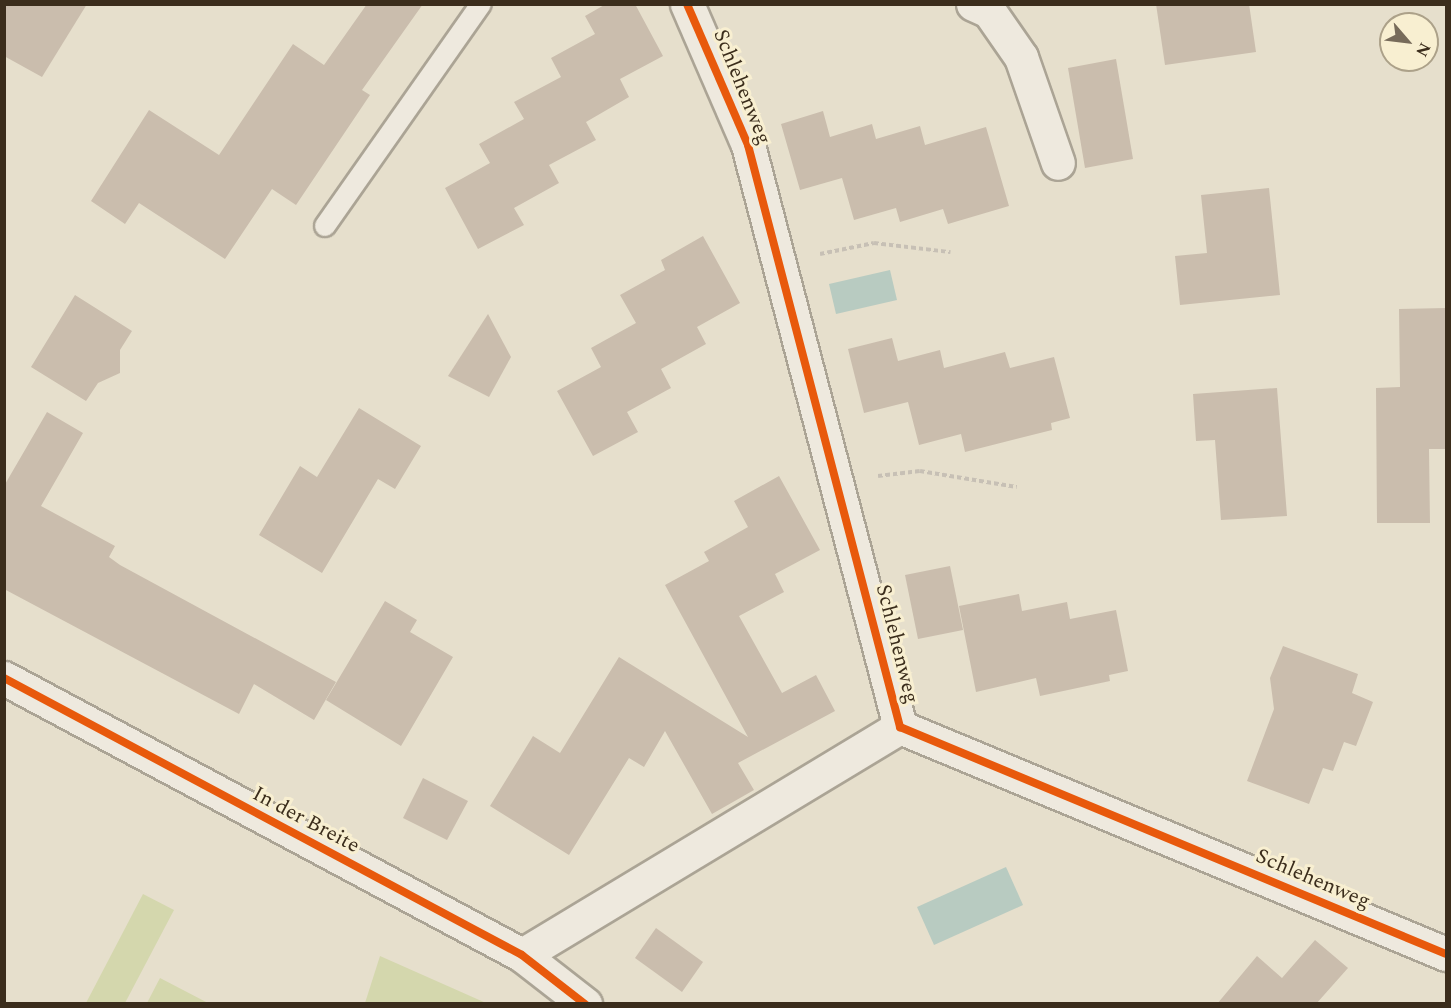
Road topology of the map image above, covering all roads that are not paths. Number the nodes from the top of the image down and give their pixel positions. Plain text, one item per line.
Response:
1 (481, 4) edge
2 (687, 4) edge
3 (985, 7) edge
4 (1058, 163) dead end
5 (325, 226) dead end
6 (4, 678) edge
7 (900, 728) junction
8 (1446, 954) edge
9 (522, 955) junction
10 (585, 1004) edge

1 - 5 lane
2 - 7 street, Schlehenweg
3 - 4 street
6 - 9 street, In der Breite
7 - 8 street, Schlehenweg
7 - 9 street, Schlehenweg
9 - 10 street, In der Breite

